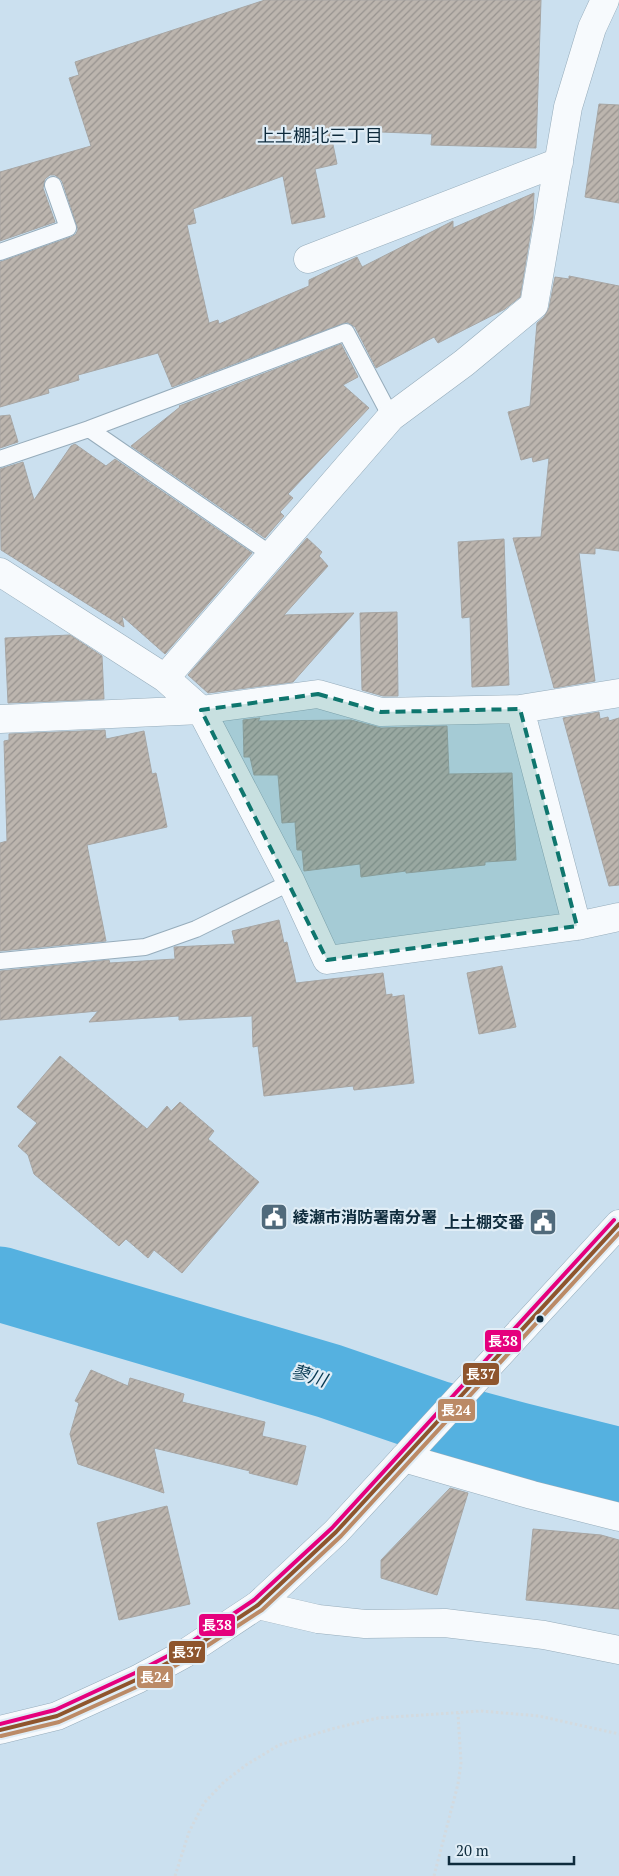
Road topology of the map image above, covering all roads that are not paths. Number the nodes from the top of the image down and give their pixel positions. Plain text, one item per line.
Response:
1 (605, 0) edge
2 (559, 162) junction
3 (53, 185) dead end
4 (0, 252) edge
5 (308, 259) dead end
6 (391, 417) junction
7 (88, 429) junction
8 (0, 459) edge
9 (272, 555) junction
10 (0, 572) edge
11 (165, 678) junction
12 (619, 693) edge
13 (520, 709) junction
14 (201, 710) junction
15 (0, 719) edge
16 (291, 882) junction
17 (619, 917) edge
18 (577, 926) junction
19 (0, 961) edge
20 (619, 1224) edge
21 (410, 1451) junction
22 (619, 1517) edge
23 (258, 1604) junction
24 (619, 1650) edge
25 (0, 1730) edge

1 - 2 street
2 - 5 street
2 - 6 street
3 - 4 lane
6 - 7 lane
6 - 9 street
7 - 8 lane
7 - 9 lane
9 - 11 street
10 - 11 street
11 - 14 street
12 - 13 street
13 - 14 street
13 - 18 street
14 - 15 street
14 - 16 street
16 - 18 street
16 - 19 lane
17 - 18 street
20 - 21 street
21 - 22 street
21 - 23 street
23 - 24 street
23 - 25 street

